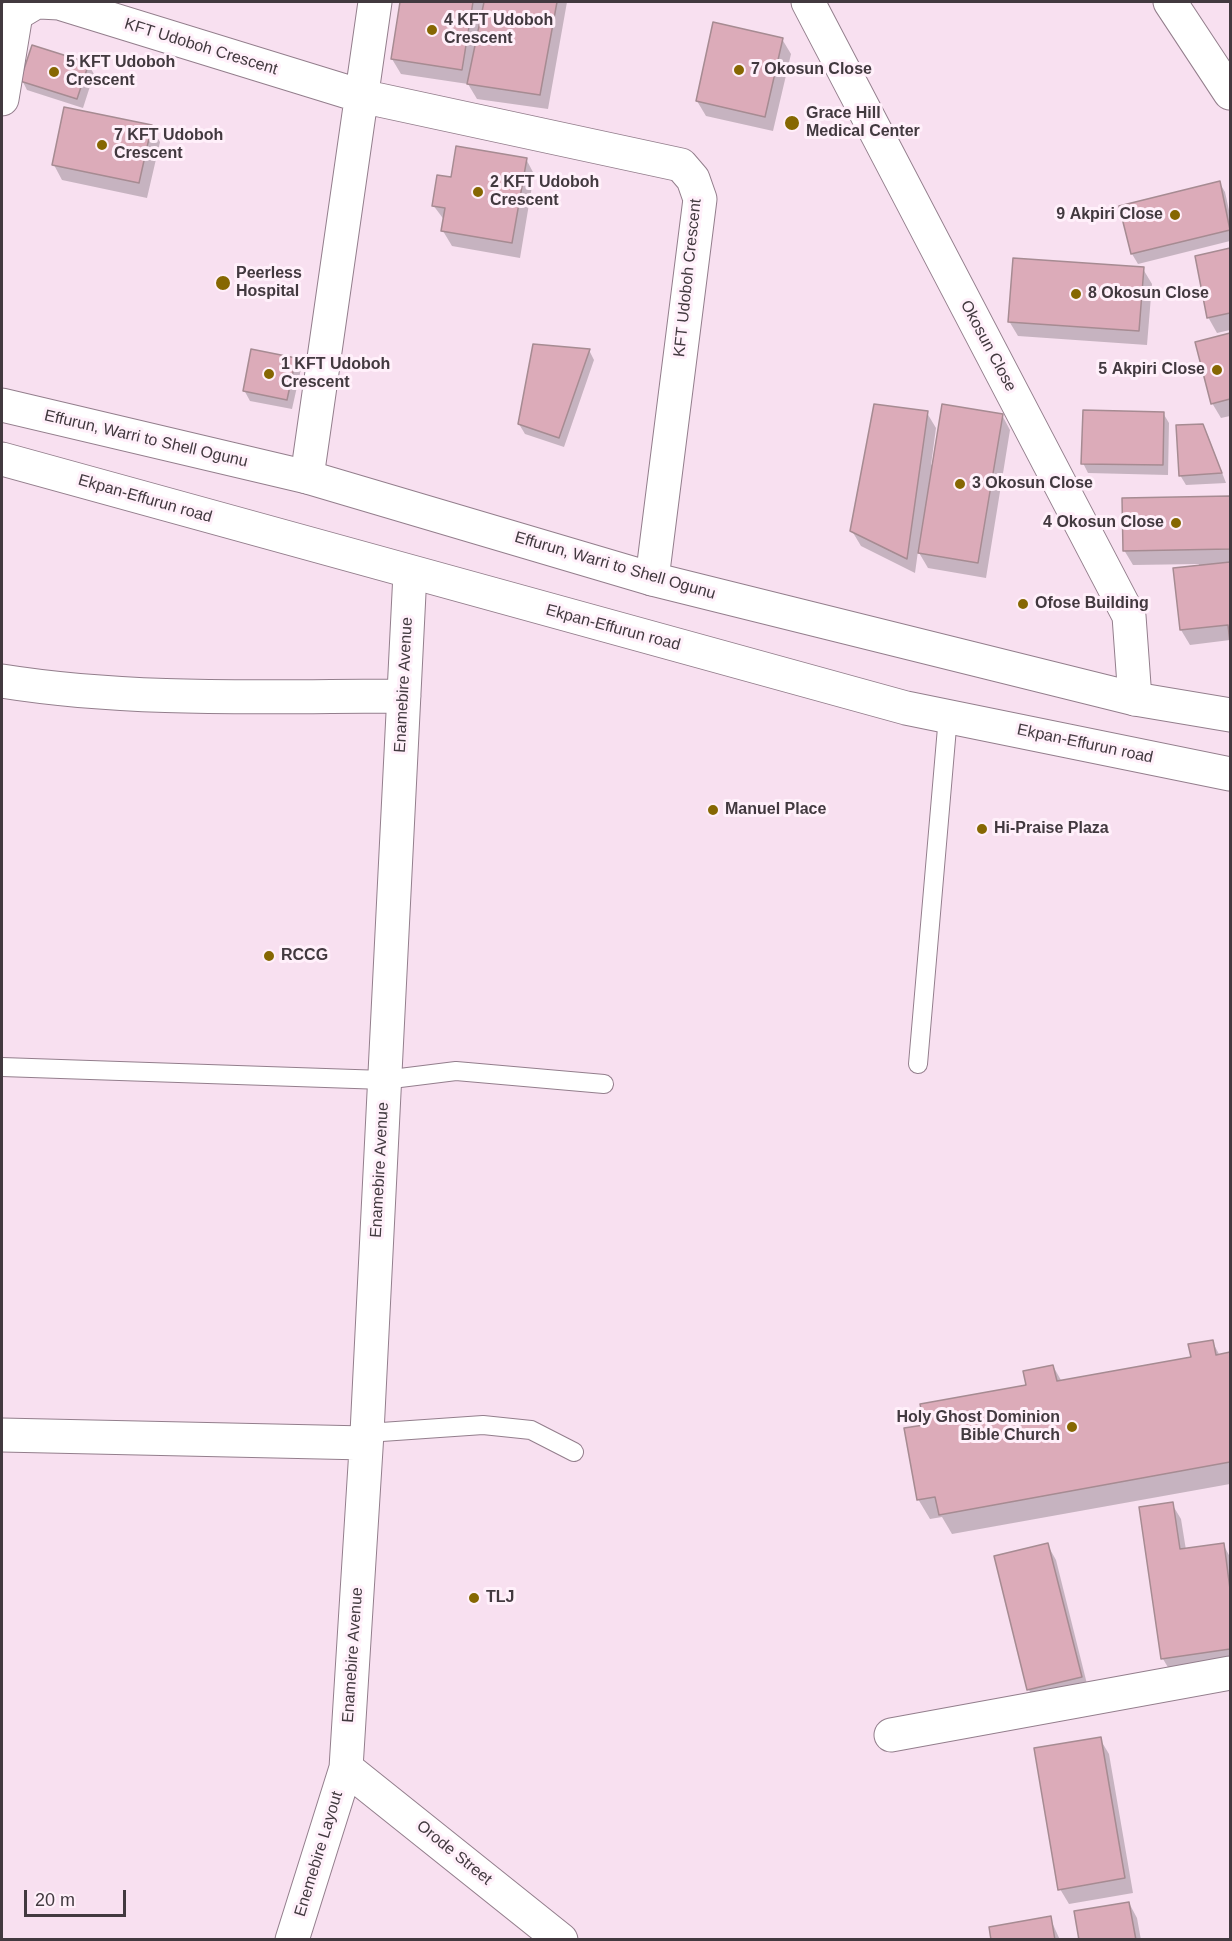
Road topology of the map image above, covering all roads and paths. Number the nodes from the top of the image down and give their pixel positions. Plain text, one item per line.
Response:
1 (38, 2) edge
2 (375, 2) edge
3 (808, 2) edge
4 (1170, 2) edge
5 (1230, 93) edge
6 (361, 96) junction
7 (2, 99) edge
8 (2, 405) edge
9 (2, 459) edge
10 (307, 477) junction
11 (410, 573) junction
12 (652, 579) junction
13 (2, 681) edge
14 (404, 696) junction
15 (1135, 699) junction
16 (1230, 715) edge
17 (948, 717) junction
18 (1230, 774) edge
19 (918, 1064) dead end
20 (2, 1067) edge
21 (384, 1080) junction
22 (604, 1084) dead end
23 (2, 1435) edge
24 (366, 1438) junction
25 (574, 1452) dead end
26 (1230, 1673) edge
27 (891, 1735) dead end
28 (346, 1768) junction
29 (292, 1940) edge
30 (561, 1940) edge

1 - 6 street, KFT Udoboh Crescent
1 - 7 street, KFT Udoboh Crescent
2 - 6 street
3 - 15 street, Okosun Close
4 - 5 street
6 - 10 street
6 - 12 street, KFT Udoboh Crescent
8 - 10 street, Effurun, Warri to Shell Ogunu
9 - 11 street, Ekpan-Effurun road
10 - 12 street, Effurun, Warri to Shell Ogunu
11 - 14 street, Enamebire Avenue
11 - 17 street, Ekpan-Effurun road
12 - 15 street, Effurun, Warri to Shell Ogunu
13 - 14 street
14 - 21 street, Enamebire Avenue
15 - 16 street, Effurun, Warri to Shell Ogunu
17 - 18 street, Ekpan-Effurun road
17 - 19 lane
20 - 21 lane
21 - 22 lane
21 - 24 street, Enamebire Avenue
23 - 24 street
24 - 25 lane
24 - 28 street, Enamebire Avenue
26 - 27 street
28 - 29 street, Enemebire Layout
28 - 30 street, Orode Street

